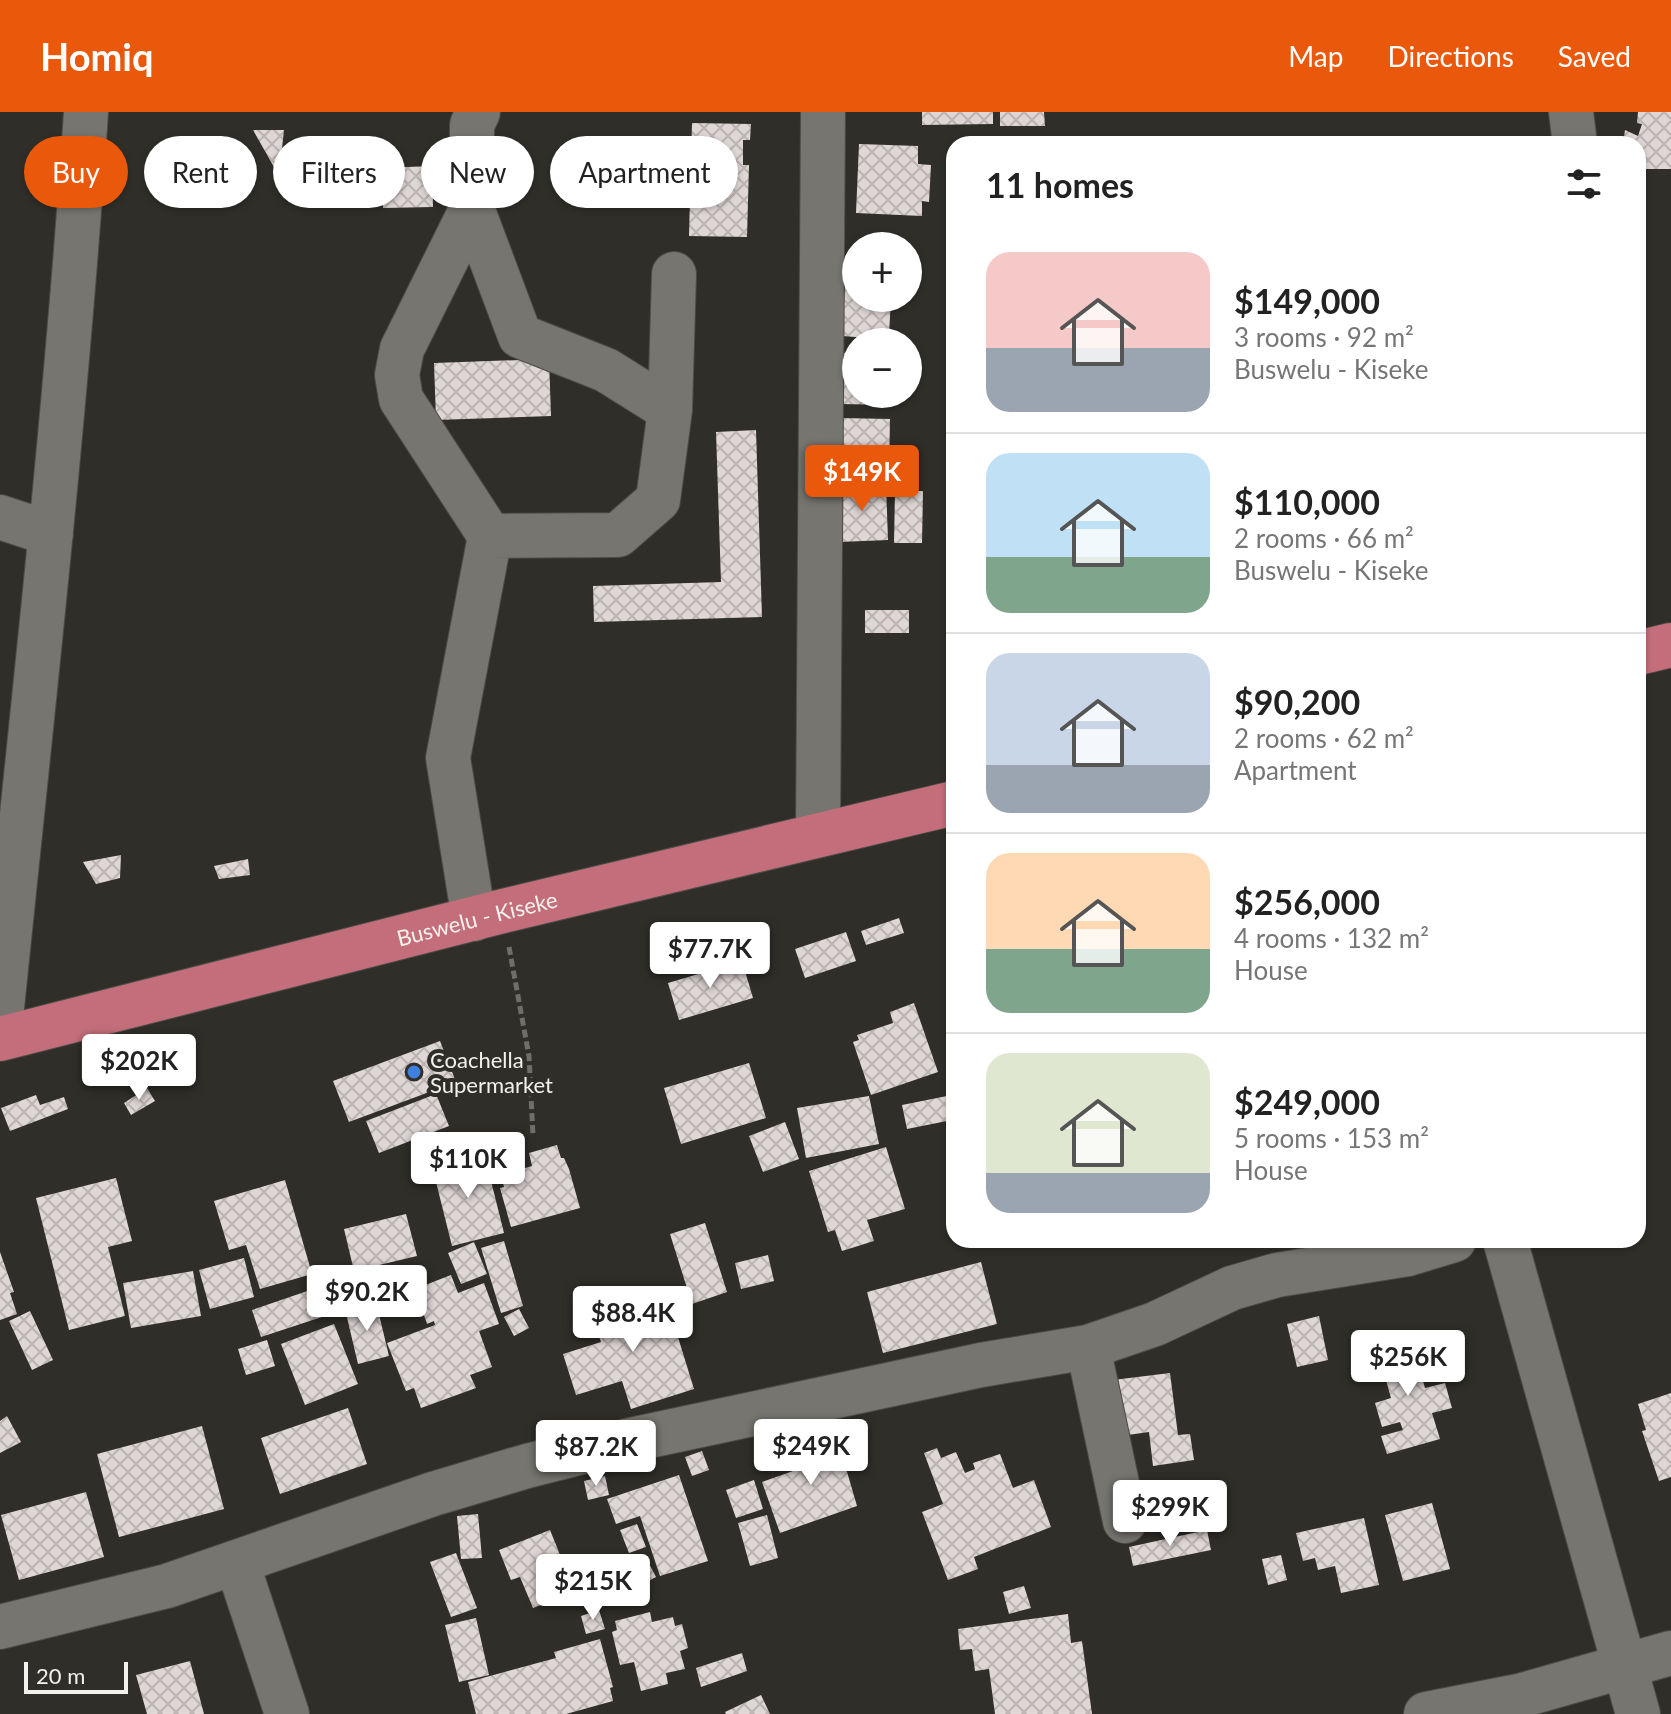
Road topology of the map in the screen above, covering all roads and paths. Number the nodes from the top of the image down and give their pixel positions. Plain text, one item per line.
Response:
1 (86, 112) edge
2 (478, 112) edge
3 (823, 112) edge
4 (1571, 112) edge
5 (472, 136) edge
6 (1574, 136) edge
7 (472, 208) joint
8 (674, 274) dead end
9 (670, 410) junction
10 (0, 517) edge
11 (51, 534) junction
12 (490, 536) junction
13 (1671, 645) edge
14 (1646, 651) edge
15 (946, 805) edge
16 (818, 833) junction
17 (488, 915) junction
18 (0, 1027) edge
19 (0, 1039) edge
20 (533, 1136) dead end
21 (1428, 1248) edge
22 (1507, 1248) edge
23 (1088, 1347) junction
24 (1125, 1521) dead end
25 (237, 1563) junction
26 (0, 1627) edge
27 (1671, 1653) edge
28 (1626, 1666) junction
29 (287, 1714) edge
30 (1426, 1714) edge
31 (1638, 1714) edge

1 - 11 street
2 - 5 street
3 - 16 street
4 - 6 street
7 - 9 street
7 - 12 street
8 - 9 street
9 - 12 street
10 - 11 street
11 - 18 street
12 - 17 street
13 - 14 main road
15 - 16 main road, Buswelu - Kiseke
16 - 17 main road, Buswelu - Kiseke
17 - 19 main road, Buswelu - Kiseke
17 - 20 path
21 - 23 street
22 - 28 street
23 - 24 street
23 - 25 street
25 - 26 street
25 - 29 street
27 - 28 street
28 - 30 street
28 - 31 street

